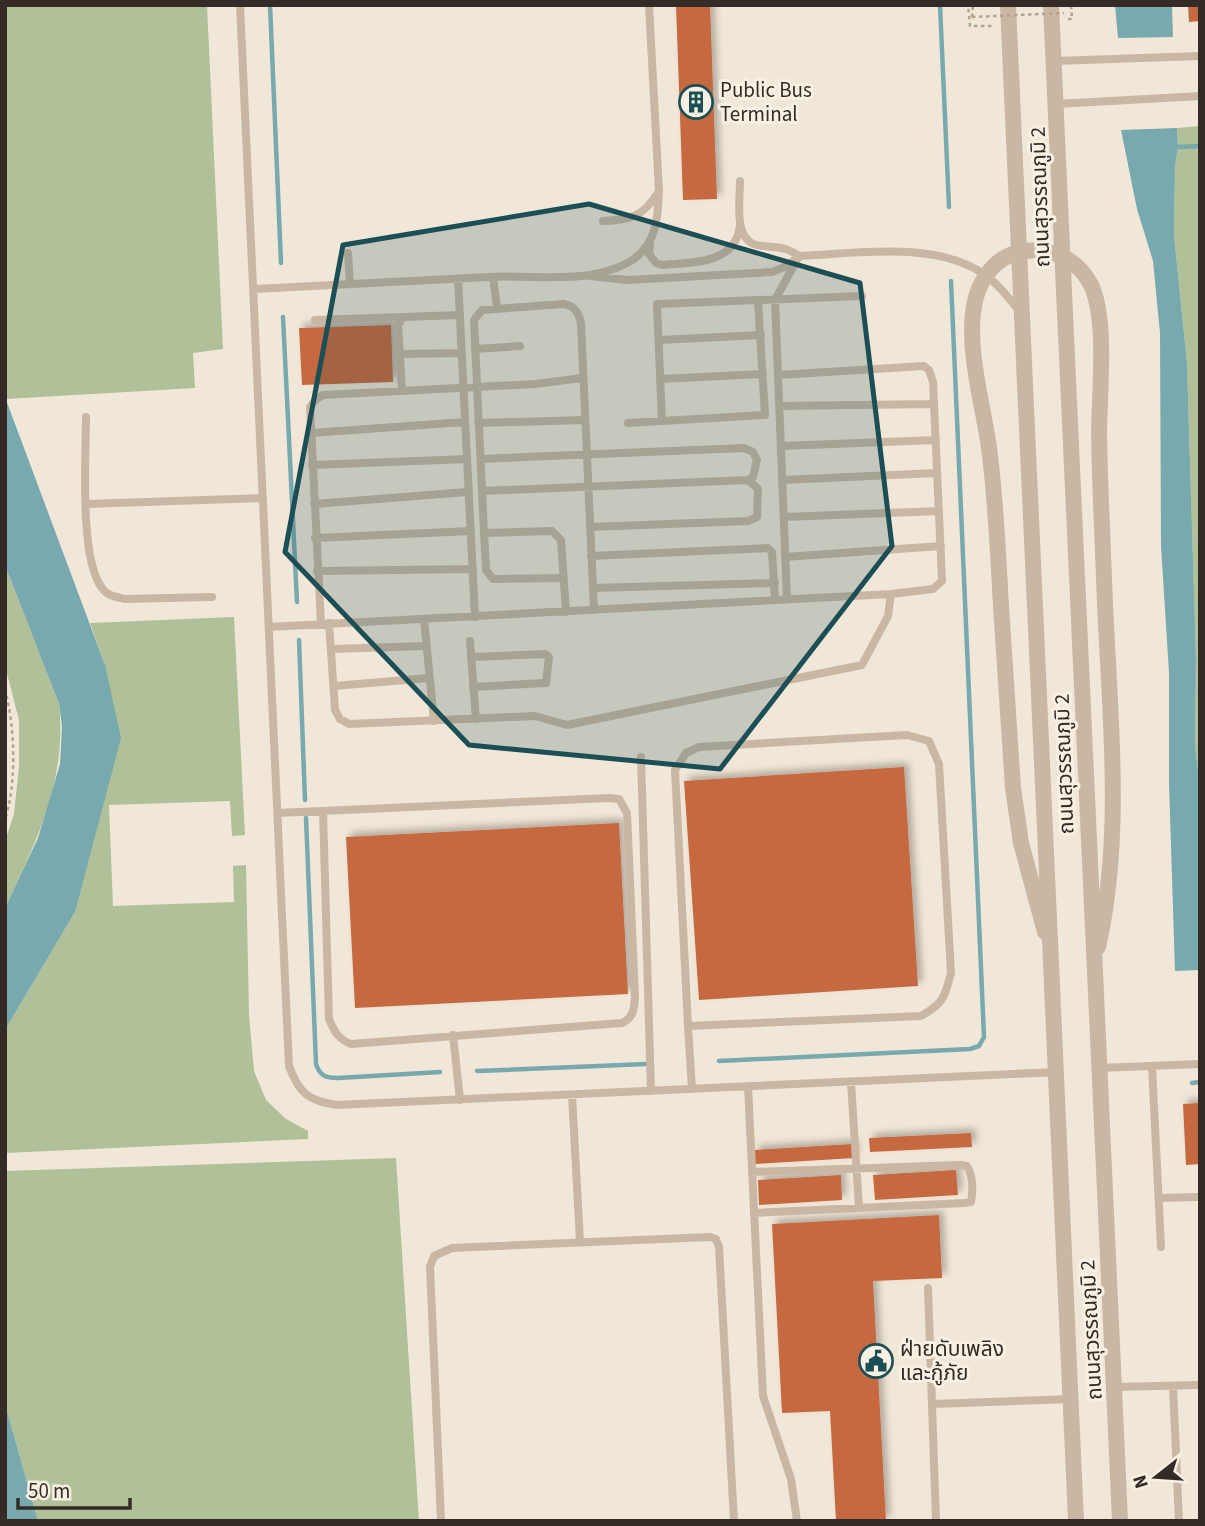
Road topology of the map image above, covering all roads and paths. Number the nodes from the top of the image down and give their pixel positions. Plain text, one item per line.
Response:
1 (240, 5) edge
2 (649, 5) edge
3 (972, 5) edge
4 (1008, 5) edge
5 (1071, 5) edge
6 (1057, 9) edge
7 (1072, 19) dead end
8 (1009, 25) junction
9 (1200, 56) edge
10 (1054, 61) junction
11 (1200, 96) edge
12 (1057, 104) junction
13 (740, 181) dead end
14 (659, 191) junction
15 (603, 221) dead end
16 (740, 225) junction
17 (651, 240) junction
18 (348, 253) dead end
19 (799, 256) junction
20 (587, 275) junction
21 (493, 277) junction
22 (458, 279) junction
23 (350, 284) junction
24 (254, 289) junction
25 (862, 296) dead end
26 (775, 300) junction
27 (758, 301) junction
28 (497, 308) junction
29 (460, 315) junction
30 (1024, 316) junction
31 (403, 317) junction
32 (315, 320) dead end
33 (761, 335) junction
34 (659, 340) junction
35 (520, 345) dead end
36 (475, 349) junction
37 (462, 353) junction
38 (400, 354) junction
39 (763, 374) junction
40 (778, 375) junction
41 (582, 378) junction
42 (660, 379) junction
43 (464, 387) junction
44 (476, 387) junction
45 (402, 390) junction
46 (934, 404) junction
47 (779, 406) junction
48 (86, 417) dead end
49 (584, 420) junction
50 (662, 421) junction
51 (465, 422) junction
52 (478, 423) junction
53 (628, 423) dead end
54 (311, 433) junction
55 (936, 440) junction
56 (781, 446) junction
57 (586, 455) junction
58 (467, 459) junction
59 (481, 459) junction
60 (312, 466) junction
61 (937, 473) junction
62 (782, 480) junction
63 (748, 481) junction
64 (588, 487) junction
65 (482, 491) junction
66 (467, 492) junction
67 (264, 498) junction
68 (87, 504) junction
69 (314, 504) junction
70 (939, 511) junction
71 (783, 517) junction
72 (590, 527) junction
73 (471, 531) junction
74 (484, 533) junction
75 (315, 538) junction
76 (941, 547) junction
77 (591, 556) junction
78 (785, 557) junction
79 (472, 569) junction
80 (317, 571) junction
81 (563, 578) junction
82 (775, 583) junction
83 (593, 588) junction
84 (891, 594) junction
85 (212, 597) dead end
86 (775, 600) junction
87 (787, 600) junction
88 (594, 610) junction
89 (566, 612) junction
90 (475, 617) junction
91 (424, 619) junction
92 (325, 623) junction
93 (269, 628) junction
94 (470, 641) dead end
95 (426, 646) junction
96 (331, 649) junction
97 (471, 657) junction
98 (429, 678) junction
99 (334, 687) junction
100 (473, 687) junction
101 (5, 689) edge
102 (476, 719) junction
103 (434, 720) junction
104 (641, 757) dead end
105 (323, 811) junction
106 (278, 813) junction
107 (5, 821) edge
108 (1052, 955) junction
109 (1093, 967) junction
110 (688, 1026) junction
111 (453, 1035) junction
112 (1200, 1064) edge
113 (1152, 1066) junction
114 (1100, 1068) junction
115 (1057, 1072) junction
116 (851, 1082) junction
117 (748, 1086) junction
118 (692, 1089) junction
119 (651, 1091) junction
120 (572, 1095) junction
121 (460, 1100) junction
122 (857, 1168) junction
123 (752, 1172) junction
124 (1200, 1197) edge
125 (1159, 1198) junction
126 (859, 1208) junction
127 (754, 1213) junction
128 (579, 1242) junction
129 (1161, 1247) dead end
130 (928, 1288) dead end
131 (1200, 1385) edge
132 (1173, 1386) junction
133 (1115, 1387) junction
134 (1071, 1399) junction
135 (933, 1404) junction
136 (441, 1521) edge
137 (734, 1521) edge
138 (797, 1521) edge
139 (936, 1521) edge
140 (1076, 1521) edge
141 (1120, 1521) edge
142 (1179, 1521) edge

1 - 24 lane
2 - 14 lane
3 - 6 path, bridge
3 - 8 path
4 - 8 street, ถนนสุวรรณภูมิ 2
5 - 7 path
6 - 10 street, ถนนสุวรรณภูมิ 2
8 - 30 street, ถนนสุวรรณภูมิ 2
9 - 10 lane
10 - 12 street, ถนนสุวรรณภูมิ 2
11 - 12 lane
12 - 109 street, ถนนสุวรรณภูมิ 2
13 - 16 lane
14 - 15 lane
14 - 17 lane
16 - 17 lane
16 - 19 lane
17 - 20 lane
18 - 23 lane
19 - 20 lane
19 - 26 lane
19 - 30 lane
20 - 21 lane
21 - 22 lane
21 - 28 lane
22 - 23 lane
22 - 29 lane
23 - 24 lane
24 - 67 lane
25 - 26 lane
26 - 27 lane
26 - 40 lane
27 - 33 lane
27 - 34 lane
28 - 36 lane
28 - 41 lane
29 - 31 lane
29 - 37 lane
30 - 108 street, ถนนสุวรรณภูมิ 2
31 - 32 lane
31 - 38 lane
33 - 34 lane
33 - 39 lane
34 - 42 lane
35 - 36 lane
36 - 44 lane
37 - 38 lane
37 - 43 lane
38 - 45 lane
39 - 42 lane
39 - 50 lane
40 - 46 lane
40 - 47 lane
41 - 44 lane
41 - 49 lane
42 - 50 lane
43 - 44 lane
43 - 45 lane
43 - 51 lane
44 - 52 lane
45 - 54 lane
46 - 47 lane
46 - 55 lane
47 - 56 lane
48 - 68 lane
49 - 52 lane
49 - 57 lane
50 - 53 lane
51 - 54 lane
51 - 58 lane
52 - 59 lane
54 - 60 lane
55 - 56 lane
55 - 61 lane
56 - 62 lane
57 - 59 lane
57 - 63 lane
57 - 64 lane
58 - 60 lane
58 - 66 lane
59 - 65 lane
60 - 69 lane
61 - 62 lane
61 - 70 lane
62 - 71 lane
63 - 64 lane
63 - 72 lane
64 - 65 lane
64 - 72 lane
65 - 74 lane
66 - 69 lane
66 - 73 lane
67 - 68 lane
67 - 93 lane
68 - 85 lane
69 - 75 lane
70 - 71 lane
70 - 76 lane
71 - 78 lane
72 - 77 lane
73 - 75 lane
73 - 79 lane
74 - 81 lane
74 - 81 lane
75 - 80 lane
76 - 78 lane
76 - 84 lane
77 - 82 lane
77 - 83 lane
78 - 87 lane
79 - 80 lane
79 - 90 lane
80 - 92 lane
81 - 89 lane
82 - 83 lane
82 - 86 lane
83 - 88 lane
84 - 87 lane
84 - 102 lane
86 - 87 lane
86 - 88 lane
88 - 89 lane
89 - 90 lane
90 - 91 lane
91 - 92 lane
91 - 95 lane
92 - 93 lane
92 - 96 lane
93 - 106 lane
94 - 97 lane
95 - 96 lane
95 - 98 lane
96 - 99 lane
97 - 100 lane
97 - 100 lane
98 - 99 lane
98 - 103 lane
99 - 103 lane
100 - 102 lane
101 - 107 path
102 - 103 lane
104 - 119 lane
105 - 106 lane
105 - 111 lane
105 - 111 lane
106 - 121 lane
108 - 109 street, bridge
108 - 115 street, ถนนสุวรรณภูมิ 2
109 - 114 street, ถนนสุวรรณภูมิ 2
110 - 110 lane
110 - 118 lane
111 - 121 lane
112 - 113 lane
113 - 114 lane
113 - 125 lane
114 - 133 street, ถนนสุวรรณภูมิ 2
115 - 116 lane
115 - 134 street, ถนนสุวรรณภูมิ 2
116 - 117 lane
116 - 122 lane
117 - 118 lane
117 - 123 lane
118 - 119 lane
119 - 120 lane
120 - 121 lane
120 - 128 lane
122 - 123 lane
122 - 126 lane
122 - 126 lane
123 - 127 lane
124 - 125 lane
125 - 129 lane
126 - 127 lane
127 - 138 lane
128 - 136 lane
128 - 137 lane
130 - 135 lane
131 - 132 lane
132 - 133 lane
132 - 142 lane
133 - 141 street, ถนนสุวรรณภูมิ 2
134 - 135 lane
134 - 140 street, ถนนสุวรรณภูมิ 2
135 - 139 lane

